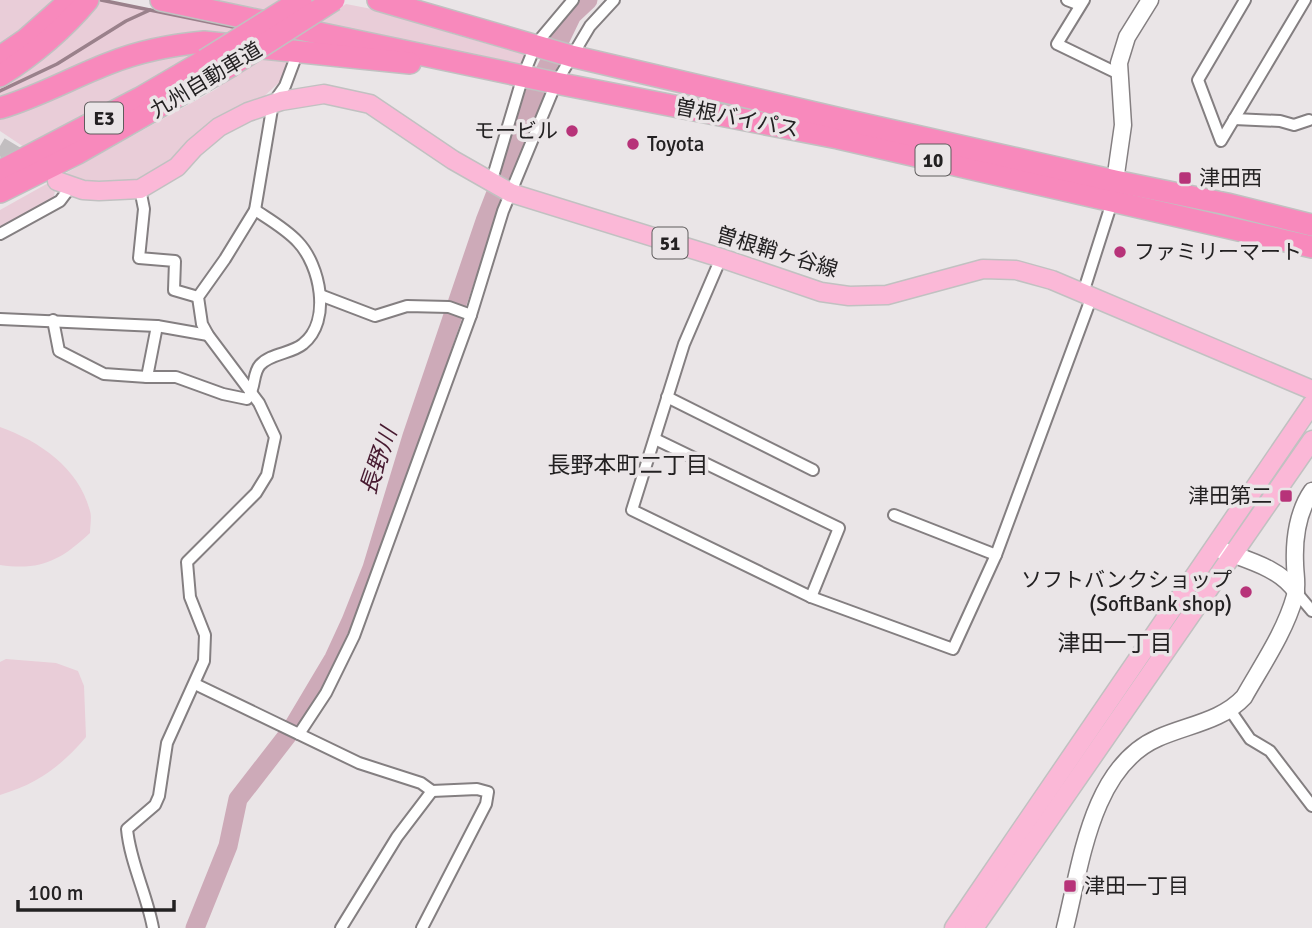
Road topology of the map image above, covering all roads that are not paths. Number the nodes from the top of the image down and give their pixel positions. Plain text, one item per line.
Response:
1 (70, 0) edge
2 (88, 0) edge
3 (160, 0) edge
4 (189, 0) edge
5 (301, 0) edge
6 (334, 0) edge
7 (368, 0) edge
8 (378, 0) edge
9 (573, 0) edge
10 (614, 0) edge
11 (1067, 0) edge
12 (1150, 0) edge
13 (1245, 0) edge
14 (1304, 0) edge
15 (1082, 3) edge
16 (421, 6) edge
17 (252, 18) junction
18 (538, 46) junction
19 (568, 55) junction
20 (0, 57) edge
21 (294, 62) dead end
22 (1119, 74) junction
23 (0, 76) edge
24 (524, 76) junction
25 (554, 83) junction
26 (273, 103) junction
27 (9, 105) edge
28 (1234, 119) junction
29 (1308, 120) dead end
30 (78, 153) junction
31 (0, 171) edge
32 (64, 183) joint
33 (491, 183) junction
34 (140, 189) junction
35 (1113, 191) junction
36 (0, 192) edge
37 (511, 193) junction
38 (0, 198) edge
39 (255, 211) junction
40 (1312, 225) edge
41 (0, 234) edge
42 (1312, 247) edge
43 (721, 258) junction
44 (320, 295) junction
45 (1087, 295) junction
46 (198, 297) junction
47 (471, 315) junction
48 (0, 318) edge
49 (53, 320) junction
50 (157, 326) junction
51 (208, 335) junction
52 (147, 377) junction
53 (1312, 390) edge
54 (252, 393) junction
55 (667, 397) junction
56 (1312, 404) edge
57 (655, 439) junction
58 (1312, 440) edge
59 (813, 470) dead end
60 (1312, 491) edge
61 (894, 515) dead end
62 (1214, 547) junction
63 (996, 555) junction
64 (1234, 555) junction
65 (1296, 592) junction
66 (811, 597) junction
67 (1312, 611) edge
68 (195, 684) junction
69 (1230, 710) junction
70 (299, 734) junction
71 (432, 791) junction
72 (1312, 806) edge
73 (153, 928) edge
74 (341, 928) edge
75 (422, 928) edge
76 (954, 928) edge
77 (974, 928) edge
78 (1065, 928) edge

1 - 20 highway
2 - 23 highway
3 - 17 highway, 曽根バイパス / 10
4 - 17 highway
5 - 31 highway, 九州自動車道 / E3, bridge
6 - 30 highway, 九州自動車道 / E3, bridge
7 - 16 highway
8 - 16 highway, 曽根バイパス / 10
9 - 18 street
10 - 19 street
11 - 15 street
12 - 22 street
13 - 28 street
14 - 28 street
15 - 22 street
16 - 18 highway, 曽根バイパス / 10
17 - 24 highway, 曽根バイパス / 10
18 - 19 highway, 曽根バイパス / 10
18 - 24 street
19 - 25 street
19 - 35 highway, 曽根バイパス / 10
21 - 26 street
22 - 35 street
24 - 25 highway, 曽根バイパス / 10
24 - 27 highway
24 - 33 street
25 - 35 highway, 曽根バイパス / 10
25 - 37 street
26 - 33 main road, 曽根鞘ヶ谷線 / 51
26 - 34 main road, 曽根鞘ヶ谷線 / 51
26 - 39 street
28 - 29 street
30 - 36 highway, 九州自動車道 / E3
30 - 38 highway
32 - 34 main road, 曽根鞘ヶ谷線 / 51
32 - 41 street
33 - 37 main road, 曽根鞘ヶ谷線 / 51
34 - 46 street
35 - 40 highway, 曽根バイパス / 10
35 - 42 highway, 曽根バイパス / 10
35 - 45 street
37 - 43 main road, 曽根鞘ヶ谷線 / 51
37 - 47 street
39 - 44 street
39 - 46 street
43 - 45 main road, 曽根鞘ヶ谷線 / 51
43 - 55 street
44 - 47 street
44 - 54 street
45 - 53 main road, 曽根鞘ヶ谷線 / 51
45 - 63 street
46 - 51 street
47 - 70 street
48 - 49 street
49 - 50 street
49 - 52 street
50 - 51 street
50 - 52 street
51 - 54 street
52 - 54 street
54 - 68 street
55 - 57 street
55 - 59 street
56 - 62 main road
57 - 66 street
57 - 66 street
58 - 64 main road
60 - 65 street
61 - 63 street
62 - 64 street
62 - 76 main road
63 - 66 street
64 - 65 street
64 - 77 main road
65 - 67 street
65 - 69 street
68 - 70 street
68 - 73 street
69 - 72 street
69 - 78 street
70 - 71 street
71 - 74 street
71 - 75 street

